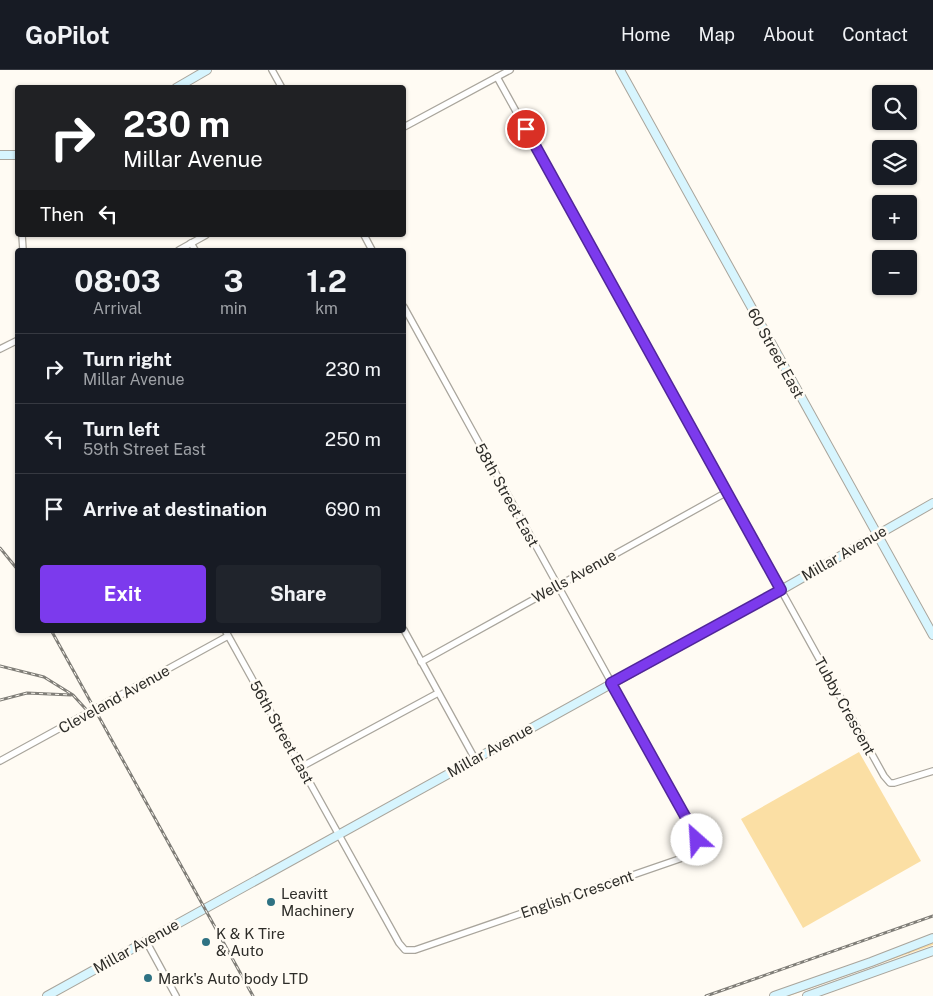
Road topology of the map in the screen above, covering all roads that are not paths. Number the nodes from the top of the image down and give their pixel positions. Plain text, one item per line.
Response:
1 (207, 70) edge
2 (272, 70) edge
3 (510, 70) edge
4 (620, 70) edge
5 (497, 77) junction
6 (181, 85) edge
7 (280, 85) edge
8 (406, 126) edge
9 (0, 155) edge
10 (15, 155) edge
11 (202, 237) edge
12 (191, 243) junction
13 (182, 248) edge
14 (194, 248) edge
15 (406, 311) edge
16 (15, 342) edge
17 (0, 349) edge
18 (727, 492) junction
19 (933, 503) edge
20 (876, 535) junction
21 (557, 585) junction
22 (781, 590) junction
23 (226, 633) edge
24 (406, 633) edge
25 (933, 635) edge
26 (228, 636) junction
27 (421, 662) junction
28 (611, 683) junction
29 (438, 693) junction
30 (475, 759) junction
31 (0, 761) edge
32 (301, 767) junction
33 (933, 770) edge
34 (339, 834) junction
35 (933, 938) edge
36 (146, 941) junction
37 (933, 951) edge
38 (47, 996) edge
39 (176, 996) edge
40 (774, 996) edge
41 (807, 996) edge

1 - 6 street
2 - 7 street
3 - 5 street
4 - 20 street, 60 Street East
5 - 8 street
5 - 18 street, Tubby Crescent
9 - 10 street
11 - 12 street
12 - 13 street
12 - 14 street
15 - 21 street, 58th Street East
16 - 17 street
18 - 21 street, Wells Avenue
18 - 22 street, Tubby Crescent
19 - 20 street, Millar Avenue
20 - 22 street, Millar Avenue
20 - 25 street, 60 Street East
21 - 27 street, Wells Avenue
21 - 28 street, 58th Street East
22 - 28 street, Millar Avenue
22 - 33 street, Tubby Crescent
23 - 26 street, 56th Street East
24 - 27 street
26 - 31 street, Cleveland Avenue
26 - 32 street, 56th Street East
27 - 29 street
28 - 30 street, Millar Avenue
28 - 34 street, English Crescent
29 - 30 street
29 - 32 street
30 - 34 street, Millar Avenue
32 - 34 street, 56th Street East
34 - 36 street, Millar Avenue
35 - 40 street
36 - 38 street, Millar Avenue
36 - 39 street
37 - 41 street

